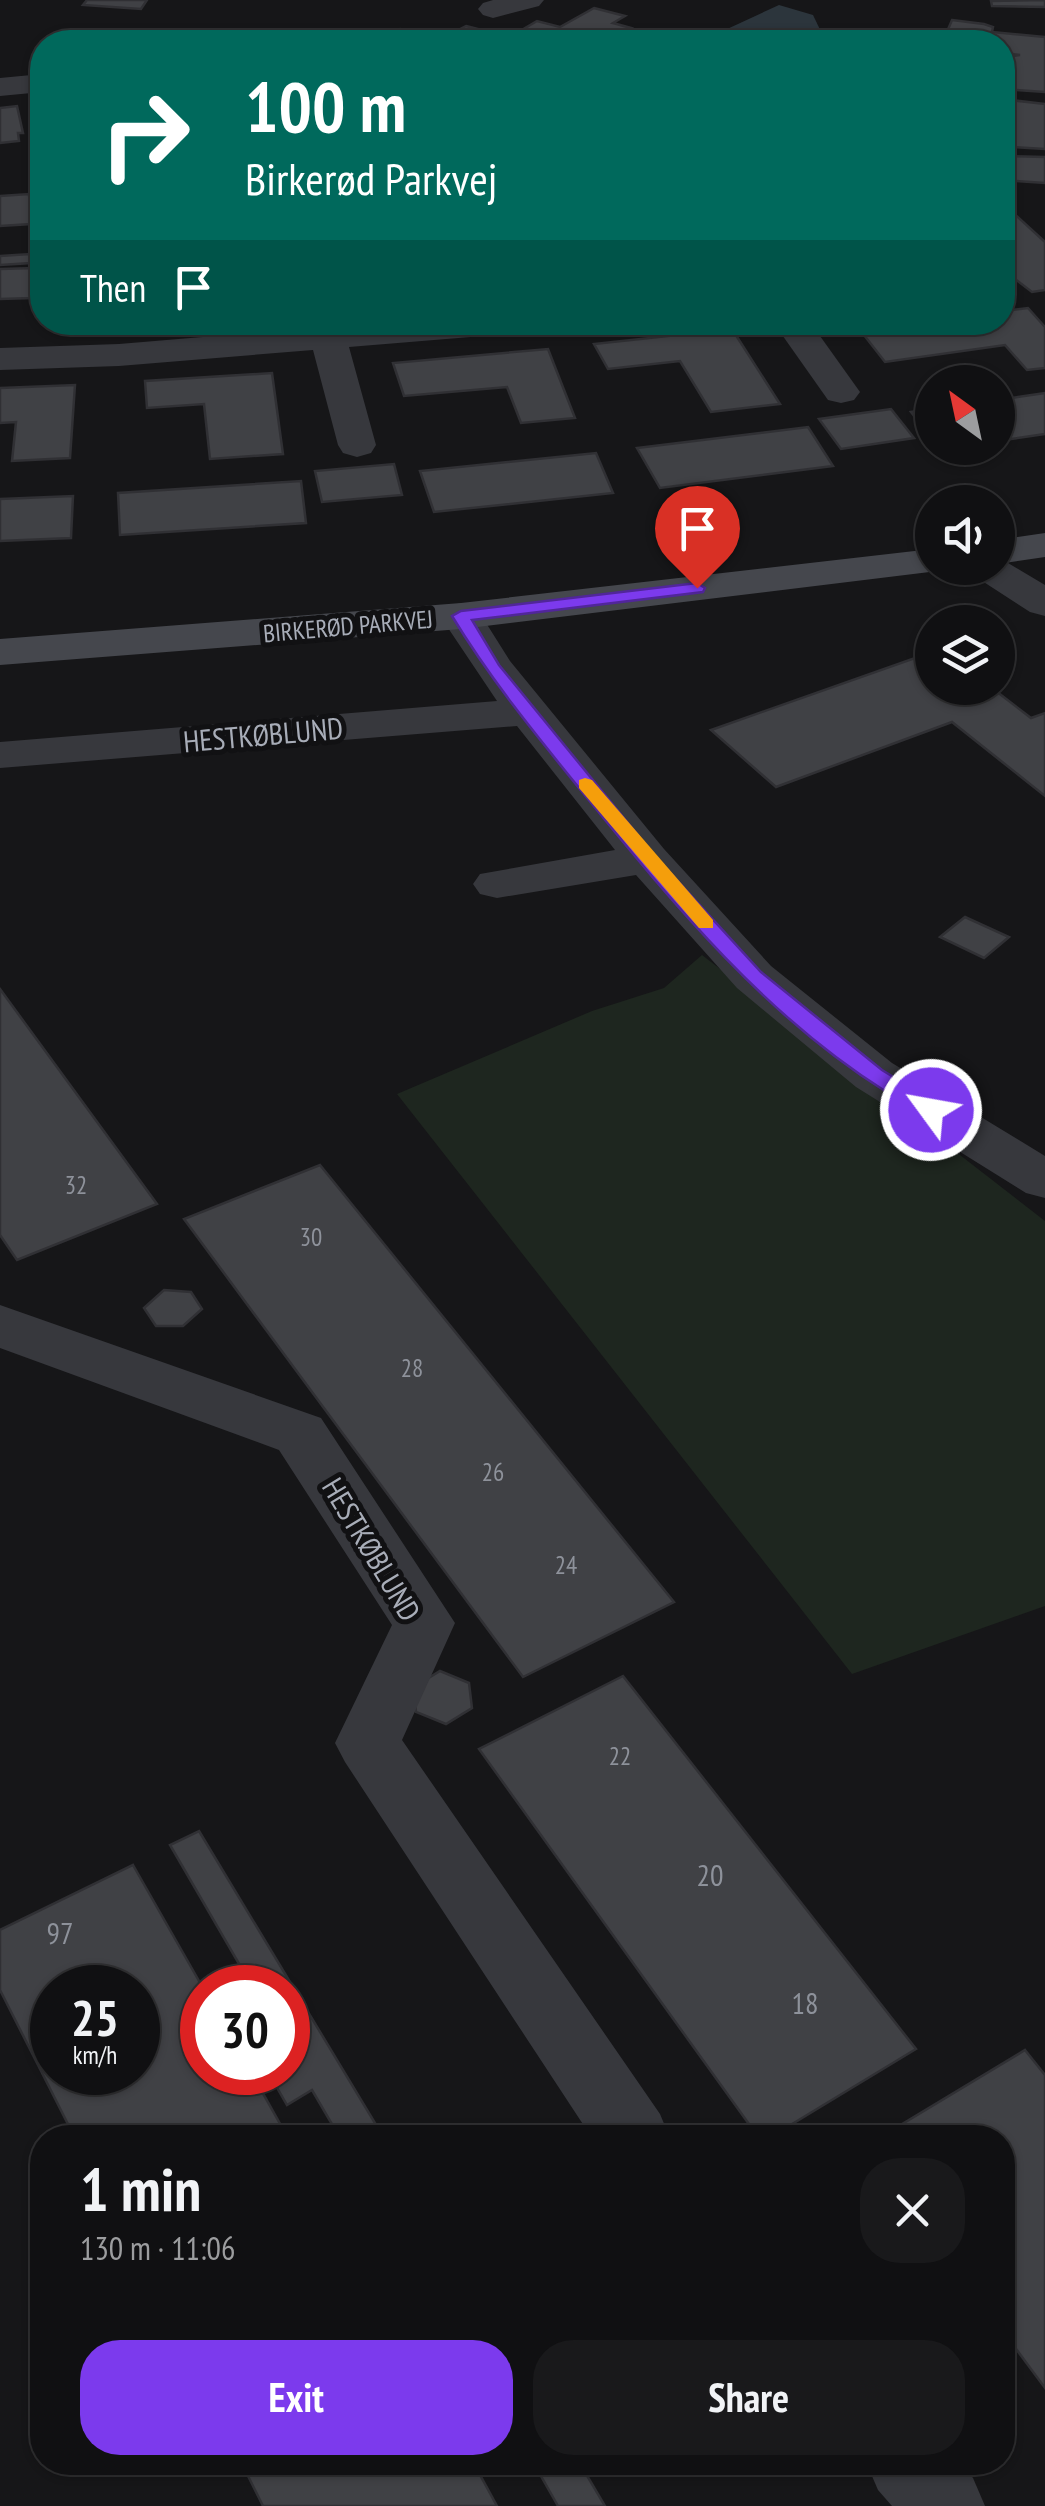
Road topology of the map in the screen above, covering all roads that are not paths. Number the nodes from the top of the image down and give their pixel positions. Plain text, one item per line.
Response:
1 (529, 0) edge
2 (493, 8) dead end
3 (30, 83) edge
4 (0, 87) edge
5 (354, 335) edge
6 (799, 335) edge
7 (328, 337) junction
8 (117, 339) edge
9 (0, 359) edge
10 (840, 392) dead end
11 (357, 445) dead end
12 (1045, 545) edge
13 (1015, 549) edge
14 (915, 563) edge
15 (1015, 584) edge
16 (1045, 603) edge
17 (461, 616) junction
18 (0, 652) edge
19 (527, 712) junction
20 (0, 755) edge
21 (647, 859) junction
22 (496, 884) dead end
23 (1045, 1180) edge
24 (0, 1326) edge
25 (625, 2125) edge
26 (918, 2475) edge
27 (945, 2506) edge

1 - 2 street
3 - 4 street
5 - 7 street
6 - 10 street
7 - 8 street
7 - 11 street
8 - 9 street
12 - 13 street
14 - 17 street, BIRKERØD PARKVEJ
15 - 16 street
17 - 18 street, BIRKERØD PARKVEJ
17 - 19 street
19 - 20 street, HESTKØBLUND
19 - 21 street
21 - 22 street
21 - 23 street
24 - 25 street, HESTKØBLUND
26 - 27 street

